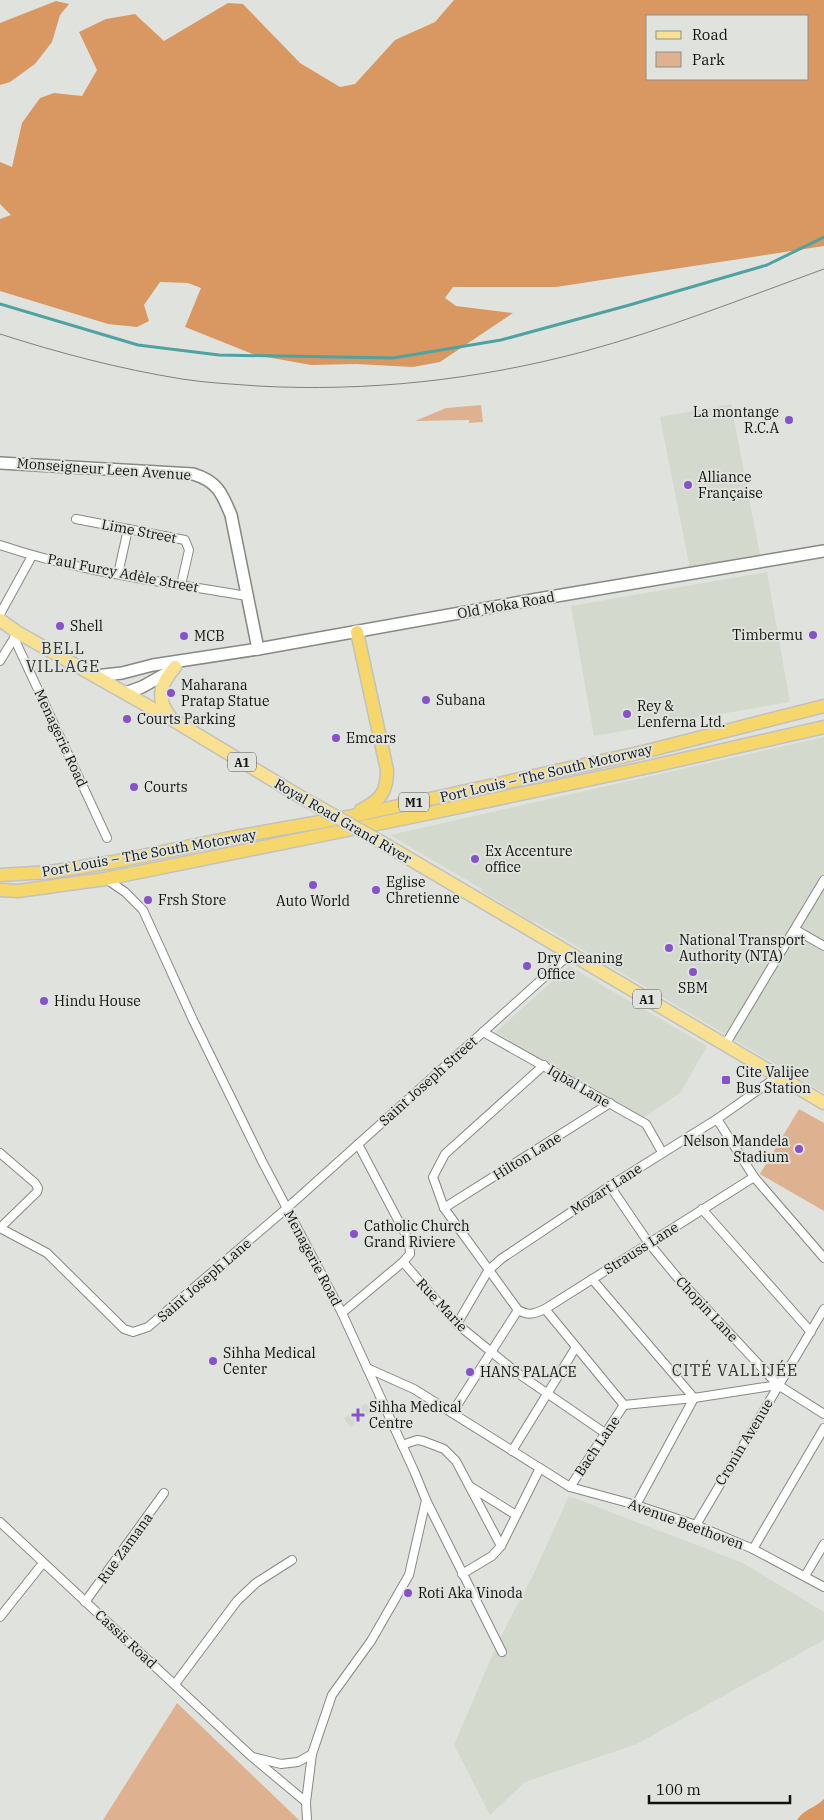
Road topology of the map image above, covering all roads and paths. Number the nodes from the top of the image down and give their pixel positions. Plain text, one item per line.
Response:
1 (0, 462) edge
2 (76, 519) dead end
3 (128, 529) junction
4 (0, 545) edge
5 (824, 551) edge
6 (32, 556) junction
7 (118, 574) junction
8 (181, 585) junction
9 (247, 596) junction
10 (0, 614) edge
11 (0, 620) edge
12 (357, 632) junction
13 (16, 635) junction
14 (258, 649) junction
15 (188, 660) junction
16 (0, 661) edge
17 (175, 667) junction
18 (95, 676) junction
19 (125, 693) junction
20 (824, 706) edge
21 (173, 720) junction
22 (824, 728) edge
23 (348, 817) junction
24 (107, 838) dead end
25 (0, 876) edge
26 (105, 879) junction
27 (824, 880) edge
28 (0, 890) edge
29 (796, 930) junction
30 (824, 946) edge
31 (570, 954) junction
32 (483, 1032) junction
33 (725, 1045) junction
34 (544, 1065) junction
35 (778, 1076) junction
36 (824, 1103) edge
37 (610, 1104) junction
38 (717, 1119) junction
39 (358, 1144) junction
40 (662, 1152) junction
41 (0, 1153) edge
42 (754, 1177) junction
43 (610, 1186) junction
44 (287, 1208) junction
45 (444, 1208) junction
46 (702, 1209) junction
47 (0, 1228) edge
48 (648, 1242) junction
49 (824, 1258) edge
50 (403, 1262) junction
51 (488, 1271) junction
52 (592, 1278) junction
53 (545, 1309) junction
54 (824, 1309) edge
55 (522, 1312) junction
56 (342, 1313) junction
57 (457, 1324) junction
58 (810, 1332) junction
59 (576, 1347) junction
60 (492, 1352) junction
61 (367, 1368) junction
62 (778, 1385) junction
63 (548, 1394) junction
64 (694, 1398) junction
65 (624, 1405) junction
66 (452, 1413) junction
67 (824, 1414) edge
68 (824, 1428) edge
69 (605, 1433) junction
70 (402, 1445) junction
71 (512, 1451) junction
72 (540, 1468) junction
73 (469, 1486) junction
74 (570, 1487) junction
75 (164, 1493) dead end
76 (426, 1500) junction
77 (636, 1505) junction
78 (516, 1514) junction
79 (0, 1522) edge
80 (696, 1525) junction
81 (824, 1544) edge
82 (501, 1546) junction
83 (753, 1548) junction
84 (292, 1560) dead end
85 (43, 1563) junction
86 (462, 1574) junction
87 (805, 1576) junction
88 (824, 1587) edge
89 (85, 1602) junction
90 (0, 1617) edge
91 (502, 1652) dead end
92 (175, 1684) junction
93 (312, 1754) junction
94 (251, 1756) junction
95 (306, 1802) junction
96 (307, 1820) edge

1 - 9 main road, Monseigneur Leen Avenue
2 - 3 street, Lime Street
3 - 7 street
3 - 8 street, Lime Street
4 - 6 street, Paul Furcy Adèle Street
5 - 12 main road, Old Moka Road
6 - 7 street, Paul Furcy Adèle Street
6 - 10 street
7 - 8 street, Paul Furcy Adèle Street
8 - 9 street, Paul Furcy Adèle Street
9 - 14 main road, Monseigneur Leen Avenue
11 - 13 main road, A1
12 - 14 main road, Old Moka Road
12 - 23 highway
13 - 16 street
13 - 18 main road, Royal Road Grand River / A1
13 - 24 street, Menagerie Road
14 - 15 main road, Old Moka Road
15 - 17 main road, Old Moka Road
15 - 18 main road, Old Moka Road
17 - 19 main road, Old Moka Road
17 - 21 main road
18 - 19 main road, Royal Road Grand River / A1
19 - 21 main road, Royal Road Grand River / A1
20 - 23 highway, Port Louis – The South Motorway / M1
21 - 31 main road, Royal Road Grand River / A1, bridge
22 - 26 highway, Port Louis – The South Motorway / M1
23 - 25 highway, Port Louis – The South Motorway / M1
26 - 28 highway, Port Louis – The South Motorway / M1
26 - 44 street, Menagerie Road
27 - 29 street
29 - 30 street
29 - 33 street
31 - 32 street, Saint Joseph Street
31 - 33 main road, Royal Road Grand River / A1
32 - 34 street, Iqbal Lane
32 - 39 street, Saint Joseph Street
33 - 35 main road, Royal Road Grand River / A1
34 - 37 street, Iqbal Lane
34 - 45 street
35 - 36 main road, Royal Road Grand River / A1
35 - 38 street, Mozart Lane
37 - 40 street, Iqbal Lane
37 - 45 street, Hilton Lane
38 - 40 street, Mozart Lane
38 - 42 street
39 - 44 street, Saint Joseph Street
39 - 50 street
40 - 43 street, Mozart Lane
41 - 47 street
42 - 46 street, Strauss Lane
42 - 49 street
43 - 48 street, Chopin Lane
43 - 51 street, Mozart Lane
44 - 47 street, Saint Joseph Lane
44 - 56 street, Menagerie Road
45 - 51 street
46 - 48 street, Strauss Lane
46 - 58 street
48 - 52 street, Strauss Lane
48 - 62 street, Chopin Lane
50 - 56 street
50 - 57 street, Rue Marie
51 - 55 street
51 - 57 street, Mozart Lane
52 - 53 street, Strauss Lane
52 - 64 street
53 - 55 street, Strauss Lane
53 - 59 street
54 - 58 street, Cronin Avenue
55 - 60 street
56 - 61 street, Menagerie Road
57 - 60 street, Rue Marie
58 - 62 street, Cronin Avenue
59 - 63 street
59 - 65 street
60 - 63 street, Rue Marie
60 - 66 street
61 - 66 street, Avenue Beethoven
61 - 70 street, Menagerie Road
62 - 64 street
62 - 67 street, Chopin Lane
62 - 80 street, Cronin Avenue
63 - 69 street, Rue Marie
63 - 71 street
64 - 65 street
64 - 77 street
65 - 69 street, Bach Lane
66 - 71 street, Avenue Beethoven
68 - 83 street
69 - 74 street, Bach Lane
70 - 73 street
70 - 76 street, Menagerie Road
71 - 72 street, Avenue Beethoven
72 - 74 street, Avenue Beethoven
72 - 78 street
73 - 78 street
73 - 82 street
74 - 77 street, Avenue Beethoven
75 - 89 street, Rue Zamana
76 - 86 street, Menagerie Road
76 - 93 street
77 - 80 street, Avenue Beethoven
78 - 82 street
79 - 85 street, Cassis Road
80 - 83 street, Avenue Beethoven
81 - 87 street
82 - 86 street
83 - 87 street, Avenue Beethoven
84 - 92 street
85 - 89 street, Cassis Road
85 - 90 street
86 - 91 street, Menagerie Road
87 - 88 street, Avenue Beethoven
89 - 92 street, Cassis Road
92 - 94 street, Cassis Road
93 - 94 street
93 - 95 street
94 - 95 street, Cassis Road
95 - 96 street

